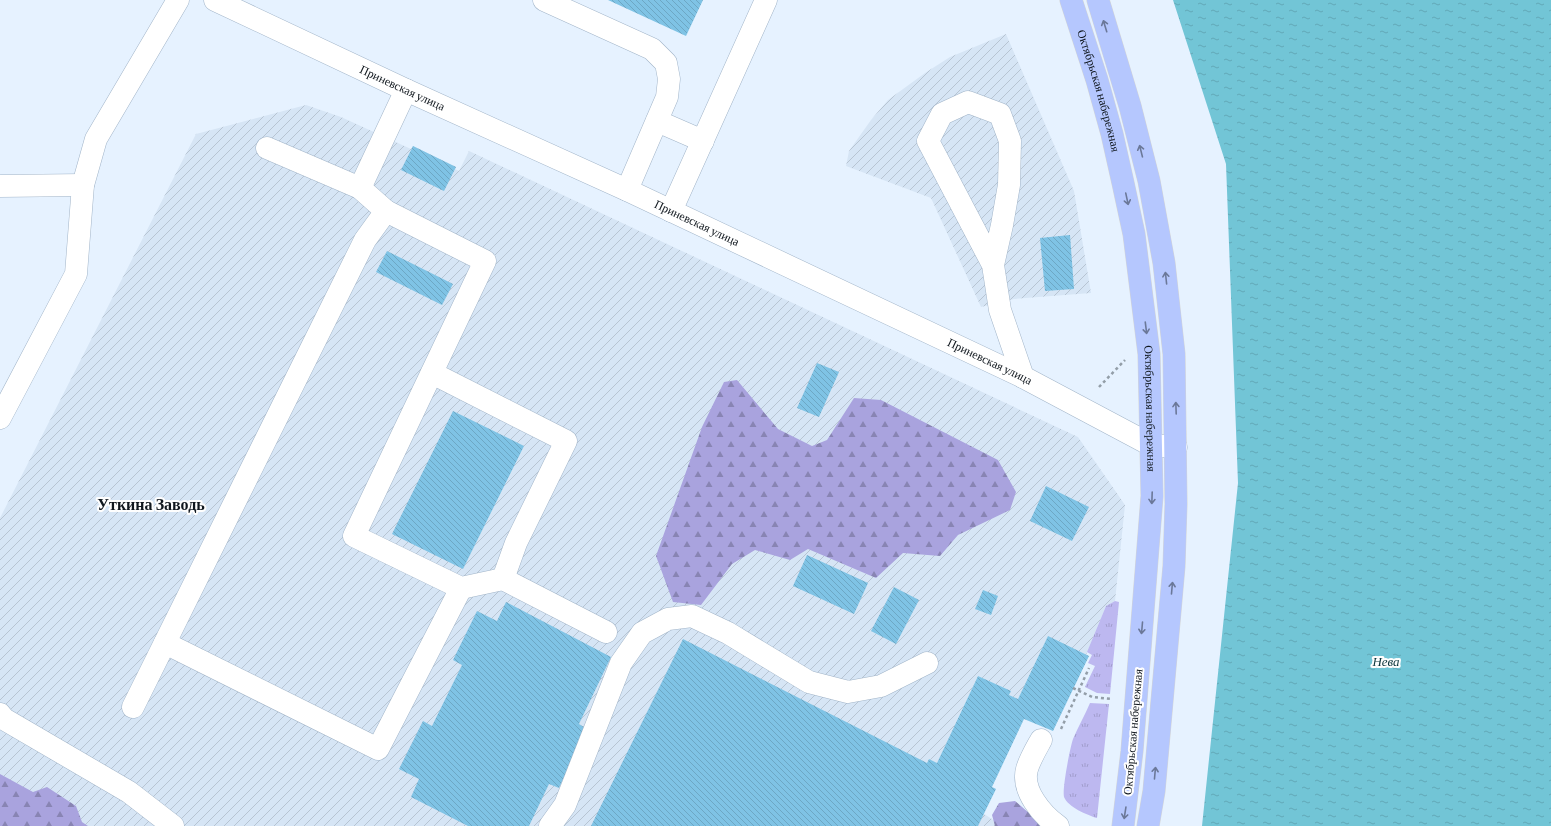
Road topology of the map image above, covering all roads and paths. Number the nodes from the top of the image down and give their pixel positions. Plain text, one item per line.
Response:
1 (178, 0) edge
2 (544, 0) edge
3 (766, 0) edge
4 (1071, 0) edge
5 (1098, 0) edge
6 (228, 3) edge
7 (570, 5) edge
8 (406, 90) junction
9 (657, 121) junction
10 (703, 141) junction
11 (267, 148) dead end
12 (83, 185) junction
13 (0, 186) edge
14 (360, 188) junction
15 (627, 190) junction
16 (386, 211) junction
17 (671, 211) junction
18 (993, 265) junction
19 (1127, 358) dead end
20 (432, 373) junction
21 (1023, 377) junction
22 (1099, 387) dead end
23 (0, 418) edge
24 (1151, 445) junction
25 (1176, 447) junction
26 (503, 579) junction
27 (461, 588) junction
28 (606, 632) dead end
29 (165, 643) junction
30 (927, 663) dead end
31 (1090, 668) dead end
32 (1073, 688) dead end
33 (1078, 691) junction
34 (1115, 699) dead end
35 (133, 707) dead end
36 (0, 714) edge
37 (1040, 740) joint
38 (174, 826) edge
39 (550, 826) edge
40 (1058, 826) edge
41 (1123, 826) edge
42 (1148, 826) edge

1 - 12 street
2 - 7 street
3 - 10 street
4 -> 24 main road, Октябрьская набережная
25 -> 5 main road, Октябрьская набережная
6 - 8 street, Приневская улица
7 - 9 street
8 - 14 street
8 - 15 street, Приневская улица
9 - 10 street
9 - 15 street
10 - 17 street
11 - 14 street
12 - 13 street
12 - 23 street
14 - 16 street
15 - 17 street, Приневская улица
16 - 20 street
16 - 29 street
17 - 21 street, Приневская улица
18 - 18 street
18 - 21 street
19 - 22 path
20 - 26 street
20 - 27 street
21 - 24 street, Приневская улица
24 - 25 street, Приневская улица
24 -> 41 main road, Октябрьская набережная
42 -> 25 main road, Октябрьская набережная
26 - 27 street
26 - 28 street
27 - 29 street
29 - 35 street
30 - 39 street
31 - 33 path
32 - 33 path
33 - 34 path
33 - 37 path
36 - 38 street
37 - 40 street

